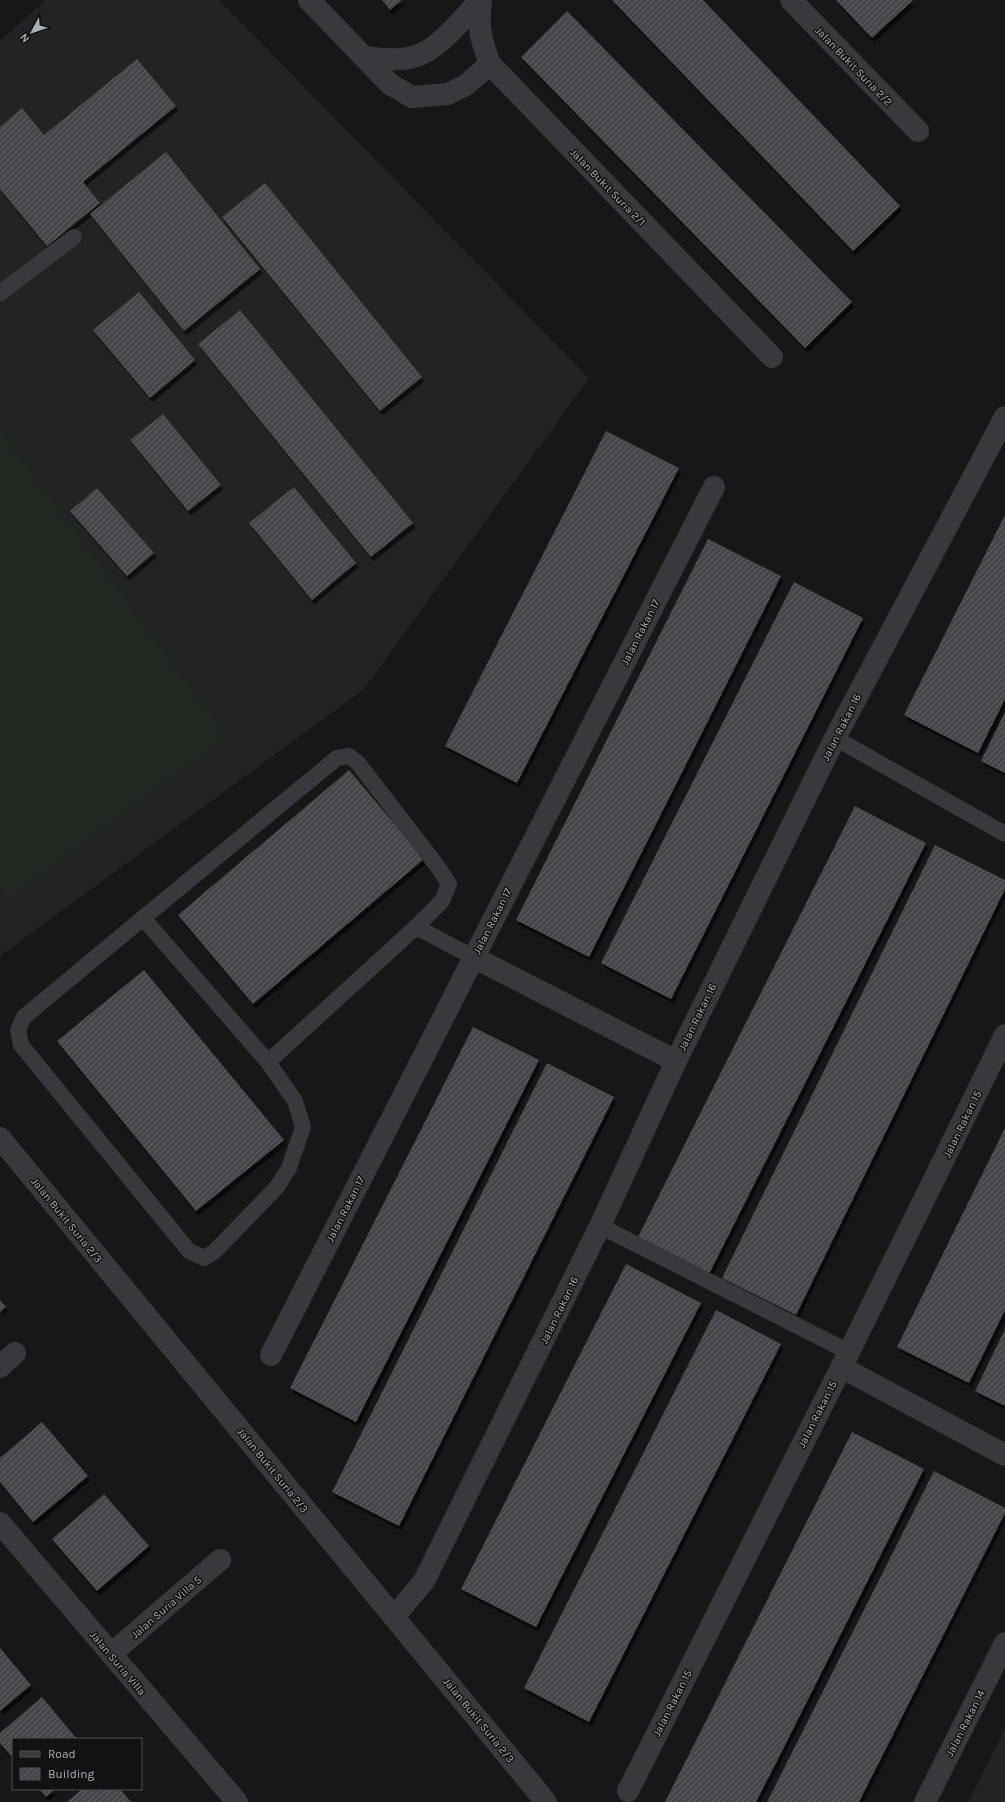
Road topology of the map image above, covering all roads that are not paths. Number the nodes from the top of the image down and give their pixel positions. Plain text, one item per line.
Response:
1 (309, 0) edge
2 (481, 0) edge
3 (791, 0) edge
4 (364, 57) junction
5 (490, 64) junction
6 (918, 131) dead end
7 (74, 237) dead end
8 (0, 293) edge
9 (772, 357) dead end
10 (1005, 417) edge
11 (714, 487) dead end
12 (835, 738) junction
13 (1005, 834) edge
14 (143, 918) junction
15 (416, 927) junction
16 (473, 957) junction
17 (1005, 1035) edge
18 (676, 1060) junction
19 (268, 1062) junction
20 (0, 1138) edge
21 (600, 1226) junction
22 (271, 1355) dead end
23 (845, 1359) junction
24 (1005, 1455) edge
25 (0, 1523) edge
26 (220, 1560) dead end
27 (394, 1617) junction
28 (1005, 1643) edge
29 (111, 1654) junction
30 (628, 1791) dead end
31 (237, 1802) edge
32 (546, 1802) edge
33 (925, 1802) edge

1 - 4 street
2 - 4 street
2 - 5 street, Jalan Bukit Suria 2/1
3 - 6 street, Jalan Bukit Suria 2/2
4 - 5 street
5 - 9 street, Jalan Bukit Suria 2/1
7 - 8 lane
10 - 12 street, Jalan Rakan 16
11 - 16 street, Jalan Rakan 17
12 - 13 lane
12 - 18 street, Jalan Rakan 16
14 - 15 lane
14 - 19 lane
14 - 19 lane
15 - 16 lane
15 - 19 lane
16 - 18 street
16 - 22 street, Jalan Rakan 17
17 - 23 street, Jalan Rakan 15
18 - 21 street, Jalan Rakan 16
20 - 27 street, Jalan Bukit Suria 2/3
21 - 23 lane
21 - 27 street, Jalan Rakan 16
23 - 24 street
23 - 30 street, Jalan Rakan 15
25 - 29 street, Jalan Suria Villa
26 - 29 street, Jalan Suria Villa 5
27 - 32 street, Jalan Bukit Suria 2/3
28 - 33 street, Jalan Rakan 14
29 - 31 street, Jalan Suria Villa

